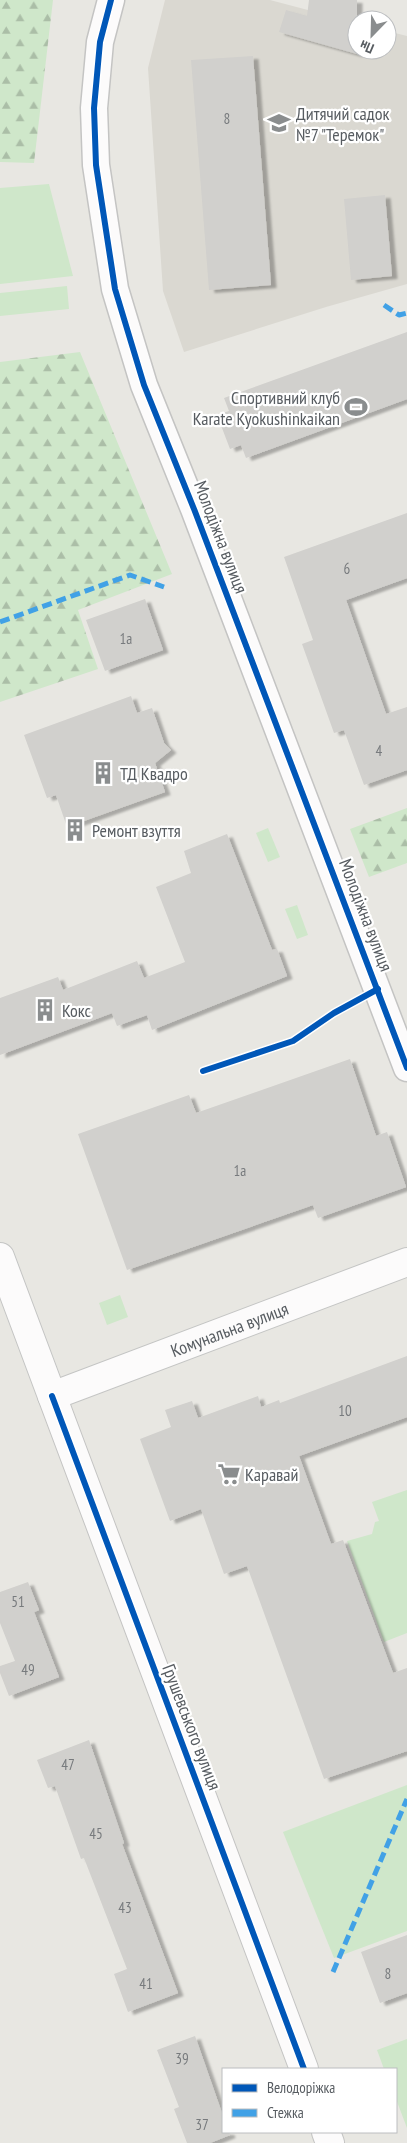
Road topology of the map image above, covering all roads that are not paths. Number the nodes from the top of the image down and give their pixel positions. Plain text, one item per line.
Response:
1 (111, 0) edge
2 (407, 1068) edge
3 (0, 1256) edge
4 (407, 1262) edge
5 (52, 1396) junction
6 (304, 2068) edge

1 - 2 street, Молодіжна вулиця
3 - 5 street, Грушевського вулиця
4 - 5 street, Комунальна вулиця
5 - 6 street, Грушевського вулиця

